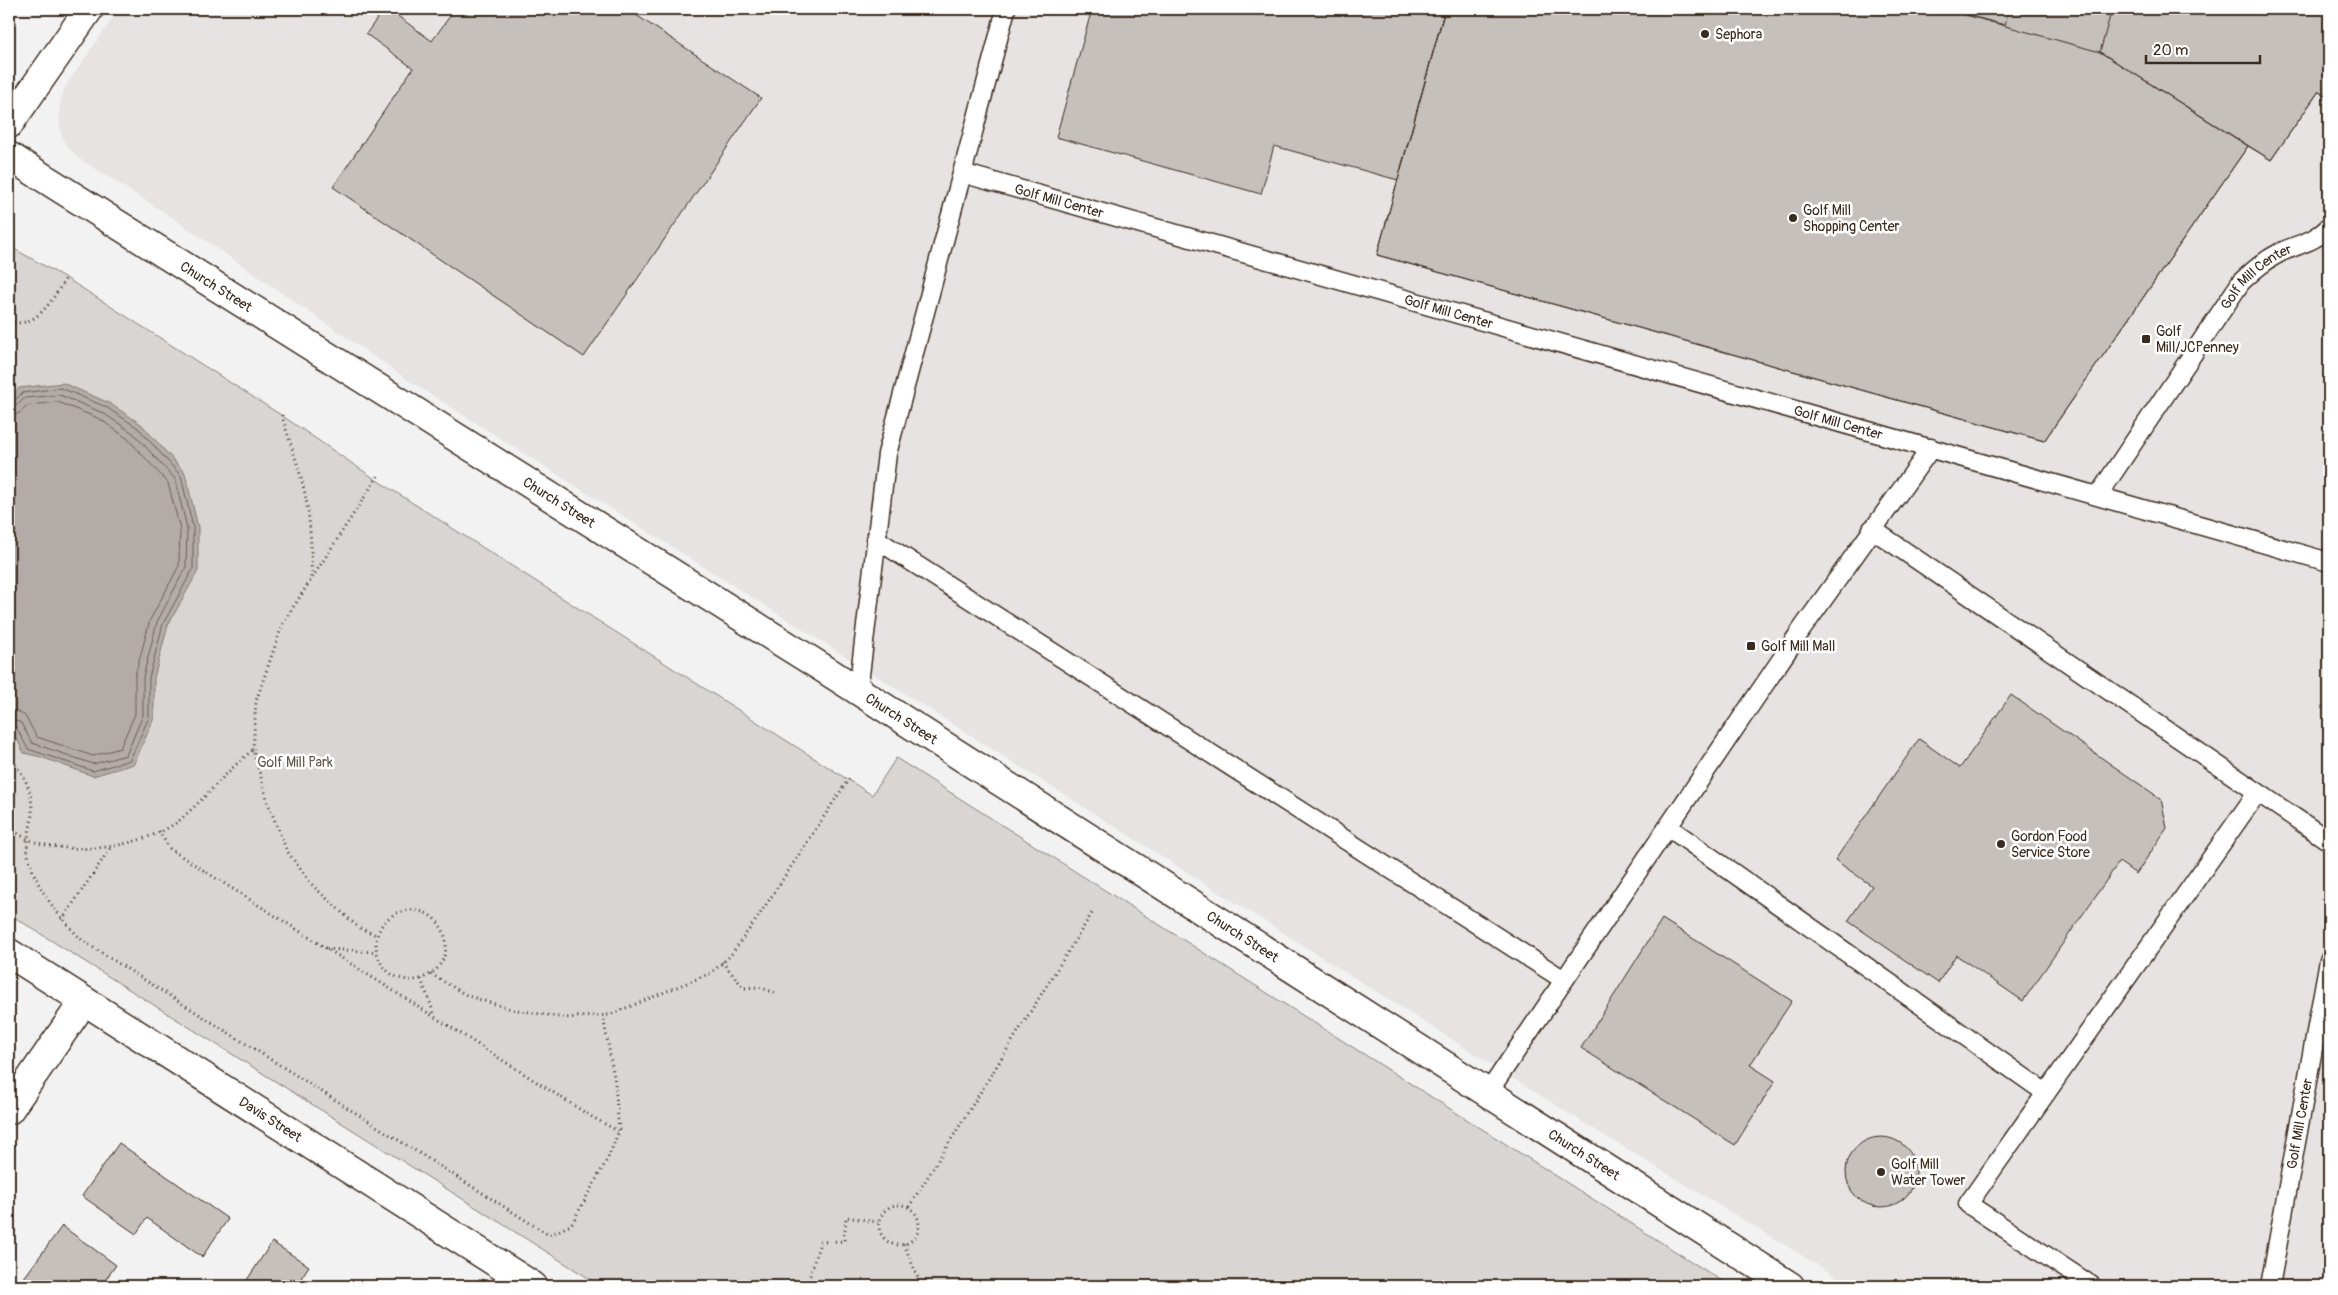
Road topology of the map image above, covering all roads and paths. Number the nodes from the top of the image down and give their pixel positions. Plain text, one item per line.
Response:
1 (89, 9) edge
2 (1006, 9) edge
3 (9, 124) edge
4 (9, 156) edge
5 (962, 173) junction
6 (2329, 227) edge
7 (66, 278) dead end
8 (9, 321) edge
9 (282, 415) dead end
10 (1931, 448) junction
11 (378, 476) dead end
12 (2098, 494) junction
13 (1872, 529) junction
14 (876, 539) junction
15 (2329, 562) edge
16 (311, 578) junction
17 (858, 691) junction
18 (253, 750) junction
19 (9, 757) edge
20 (850, 777) dead end
21 (2258, 793) junction
22 (1668, 827) junction
23 (9, 828) edge
24 (159, 831) junction
25 (28, 838) junction
26 (2329, 841) edge
27 (111, 847) junction
28 (1092, 914) dead end
29 (62, 920) junction
30 (378, 936) junction
31 (327, 949) junction
32 (376, 952) junction
33 (9, 953) edge
34 (2329, 960) edge
35 (722, 962) junction
36 (431, 974) junction
37 (421, 979) junction
38 (1564, 980) junction
39 (776, 993) dead end
40 (84, 1001) junction
41 (603, 1016) junction
42 (435, 1018) junction
43 (2046, 1093) junction
44 (1487, 1094) junction
45 (9, 1110) edge
46 (619, 1131) junction
47 (909, 1207) junction
48 (878, 1222) junction
49 (904, 1244) junction
50 (533, 1286) edge
51 (818, 1286) edge
52 (918, 1286) edge
53 (1790, 1286) edge
54 (2092, 1286) edge
55 (2270, 1286) edge

1 - 3 street
2 - 5 lane
4 - 17 street, Church Street
5 - 10 lane, Golf Mill Center
5 - 14 lane
6 - 12 lane, Golf Mill Center
7 - 8 path
9 - 16 path
10 - 12 lane, Golf Mill Center
10 - 13 lane
11 - 16 path
12 - 15 lane, Golf Mill Center
13 - 21 lane
13 - 22 lane
14 - 17 lane
14 - 38 lane
16 - 18 path
17 - 44 street, Church Street
18 - 24 path
18 - 30 path
19 - 25 path
20 - 35 path
21 - 26 lane
21 - 43 lane
22 - 38 lane
22 - 43 lane
23 - 25 path
24 - 27 path
24 - 31 path
25 - 27 path
25 - 29 path
27 - 29 path
28 - 47 path
29 - 46 path
30 - 32 path
30 - 36 path
31 - 32 path
31 - 42 path
32 - 37 path
33 - 40 street, Davis Street
34 - 55 lane, Golf Mill Center
35 - 39 path
35 - 41 path
36 - 37 path
36 - 41 path
37 - 42 path
38 - 44 lane
40 - 45 street
40 - 50 street, Davis Street
41 - 46 path
42 - 46 path
43 - 54 lane
44 - 53 street, Church Street
47 - 48 path
47 - 49 path
48 - 49 path
48 - 51 path
49 - 52 path

